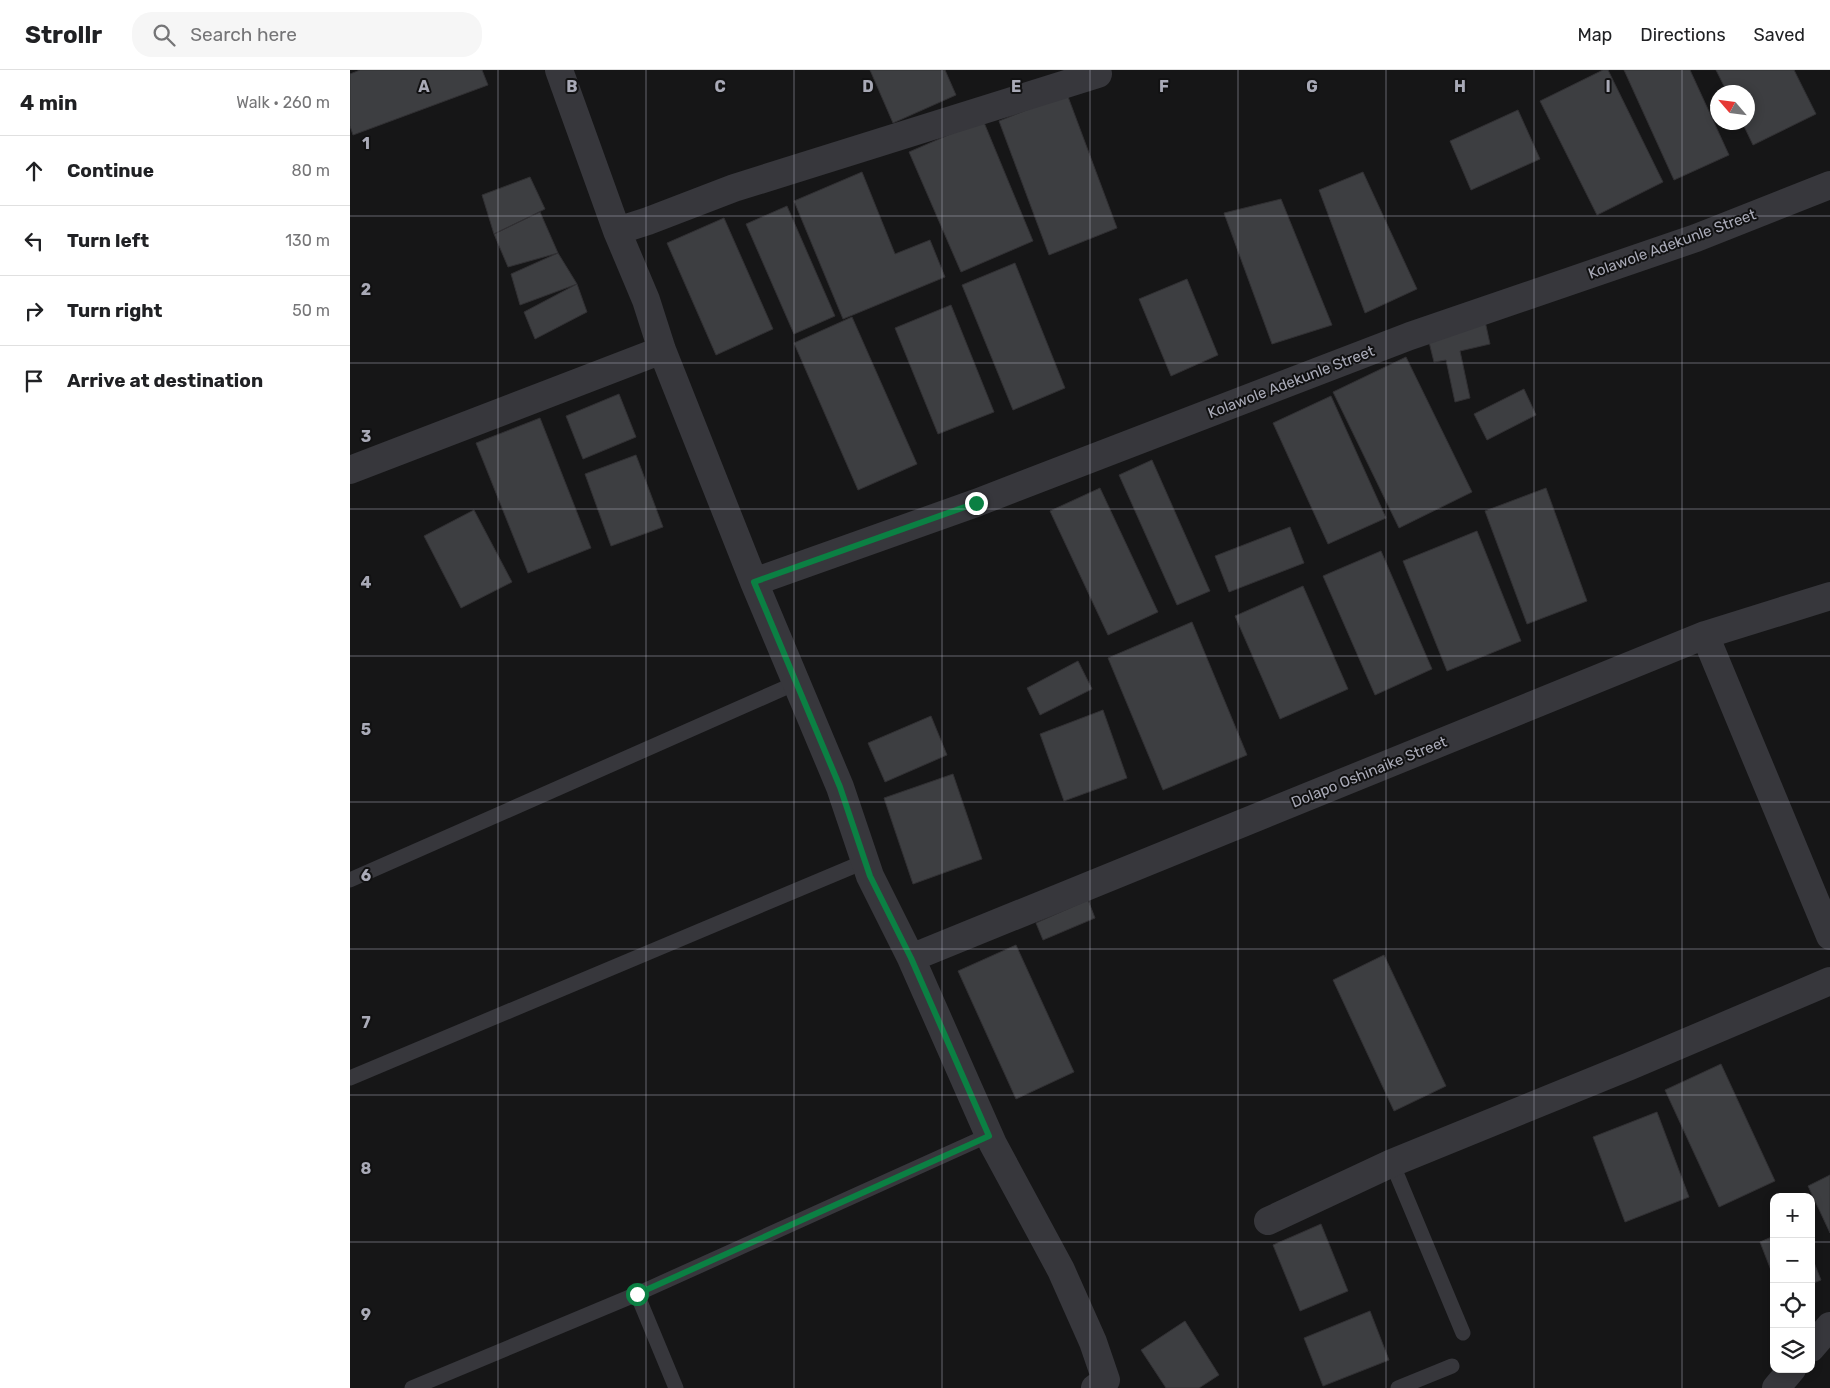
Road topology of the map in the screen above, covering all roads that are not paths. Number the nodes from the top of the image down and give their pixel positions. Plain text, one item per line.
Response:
1 (559, 70) edge
2 (1098, 74) dead end
3 (1830, 185) edge
4 (617, 231) junction
5 (662, 350) junction
6 (350, 470) edge
7 (754, 582) junction
8 (1830, 596) edge
9 (1705, 635) junction
10 (796, 683) junction
11 (866, 861) junction
12 (350, 880) edge
13 (1830, 936) edge
14 (911, 958) junction
15 (1830, 981) edge
16 (350, 1078) edge
17 (989, 1136) junction
18 (1392, 1163) junction
19 (1268, 1221) dead end
20 (637, 1294) junction
21 (1830, 1326) edge
22 (1463, 1332) dead end
23 (1815, 1343) edge
24 (1452, 1366) dead end
25 (1789, 1373) edge
26 (1104, 1385) edge
27 (412, 1388) edge
28 (676, 1388) edge
29 (1398, 1388) edge
30 (1776, 1388) edge

1 - 4 street
2 - 4 street
3 - 7 street, Kolawole Adekunle Street
4 - 5 street
5 - 6 street
5 - 7 street
7 - 10 street
8 - 9 street, Dolapo Oshinaike Street
9 - 13 street
9 - 14 street, Dolapo Oshinaike Street
10 - 11 street
10 - 12 lane
11 - 14 street
11 - 16 lane
14 - 17 street
15 - 18 street
17 - 20 lane
17 - 26 street
18 - 19 street
18 - 22 lane
20 - 27 lane
20 - 28 lane
21 - 23 street
24 - 29 lane
25 - 30 street

